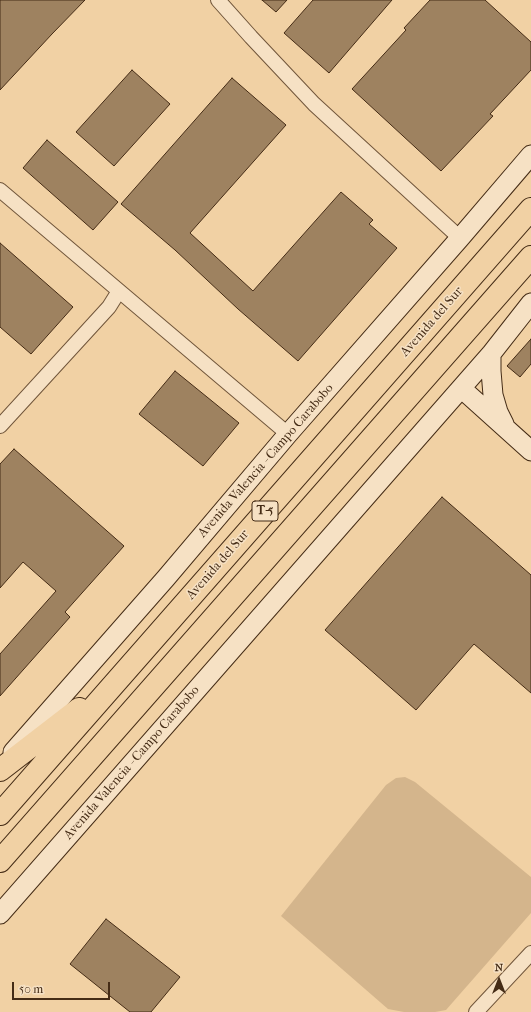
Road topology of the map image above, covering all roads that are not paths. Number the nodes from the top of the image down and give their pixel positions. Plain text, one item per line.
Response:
1 (218, 0) edge
2 (531, 155) edge
3 (0, 190) edge
4 (531, 209) edge
5 (460, 238) junction
6 (531, 256) edge
7 (119, 291) junction
8 (531, 304) edge
9 (490, 354) junction
10 (461, 388) junction
11 (0, 426) edge
12 (504, 426) junction
13 (288, 434) junction
14 (531, 451) edge
15 (120, 678) junction
16 (0, 767) edge
17 (0, 770) edge
18 (0, 814) edge
19 (0, 861) edge
20 (0, 914) edge
21 (531, 953) edge
22 (484, 1009) edge

1 - 5 street
2 - 5 street, Avenida Valencia - Campo Carabobo / T-5
3 - 7 street
4 - 15 highway, Avenida del Sur / T-5
5 - 13 street, Avenida Valencia - Campo Carabobo / T-5
6 - 19 highway, T-5
7 - 11 street
7 - 13 street
8 - 9 street, Avenida Valencia - Campo Carabobo
9 - 10 street, Avenida Valencia - Campo Carabobo
9 - 12 street
10 - 12 street
10 - 20 street, Avenida Valencia - Campo Carabobo
12 - 14 street
13 - 16 street, Avenida Valencia - Campo Carabobo / T-5
15 - 17 highway
15 - 18 highway, Avenida del Sur / T-5
21 - 22 street

